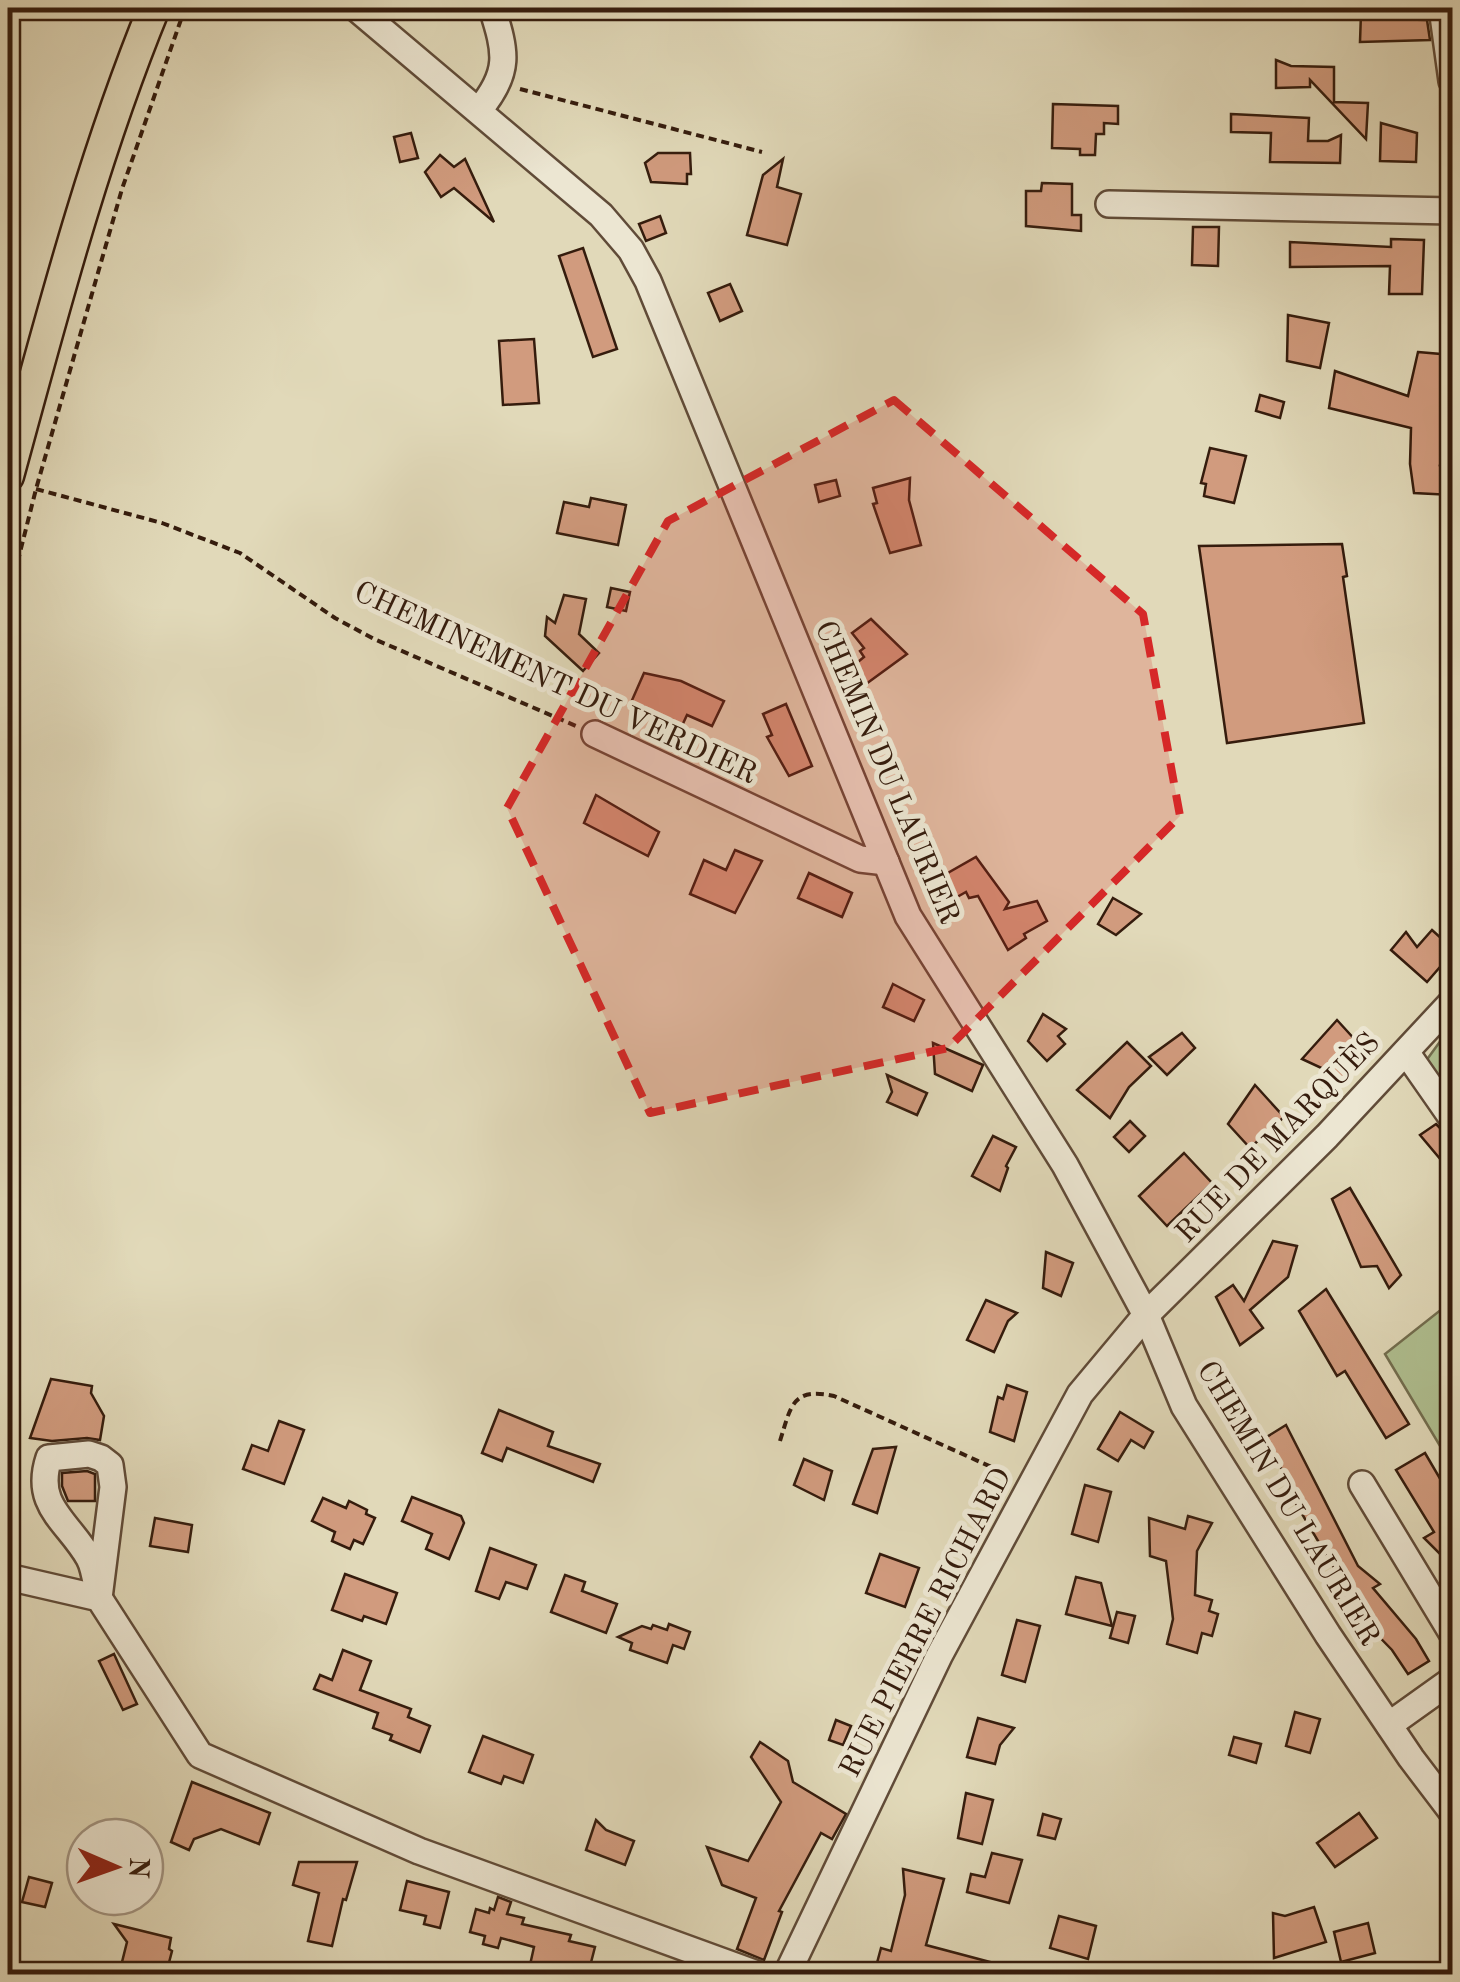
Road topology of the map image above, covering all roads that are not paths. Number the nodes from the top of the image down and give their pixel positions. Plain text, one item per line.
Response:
1 (154, 8) edge
2 (356, 8) edge
3 (492, 8) edge
4 (1442, 8) edge
5 (1452, 81) edge
6 (479, 110) junction
7 (1110, 204) dead end
8 (1452, 211) edge
9 (8, 476) edge
10 (594, 734) road end
11 (886, 862) junction
12 (1452, 1002) edge
13 (1406, 1052) junction
14 (1452, 1118) edge
15 (1146, 1315) junction
16 (1362, 1484) dead end
17 (8, 1576) edge
18 (98, 1598) junction
19 (1452, 1632) edge
20 (1452, 1680) edge
21 (1389, 1725) junction
22 (1452, 1812) edge
23 (757, 1974) edge
24 (787, 1974) edge

1 - 9 main road
2 - 6 street, CHEMIN DU LAURIER
3 - 6 street
4 - 5 street
6 - 11 street, CHEMIN DU LAURIER
7 - 8 street
10 - 11 street, CHEMINEMENT DU VERDIER
11 - 15 street, CHEMIN DU LAURIER
12 - 13 street, RUE DE MARQUÈS
13 - 14 street
13 - 15 street, RUE DE MARQUÈS
15 - 21 street, CHEMIN DU LAURIER
15 - 24 street, RUE PIERRE RICHARD
16 - 19 street
17 - 18 street
18 - 18 street
18 - 23 street
20 - 21 street
21 - 22 street, CHEMIN DU LAURIER

